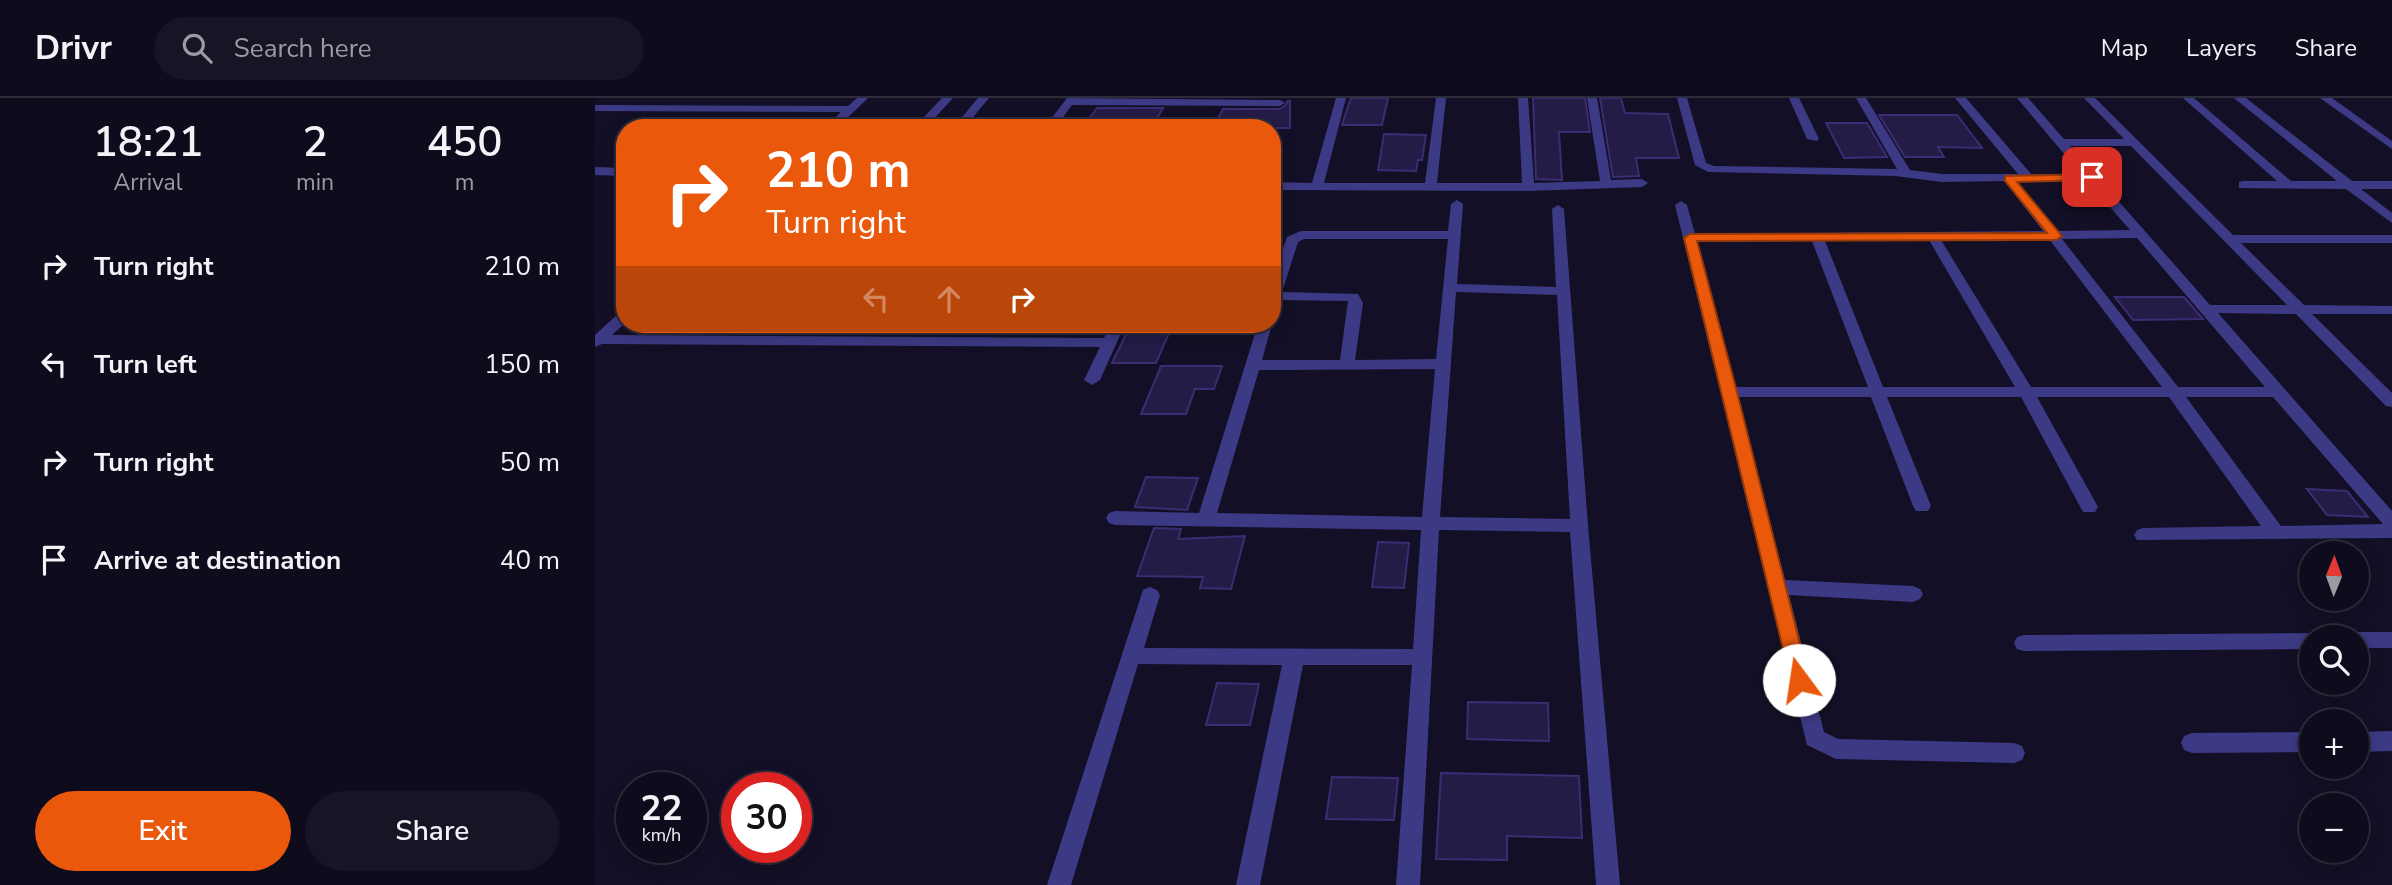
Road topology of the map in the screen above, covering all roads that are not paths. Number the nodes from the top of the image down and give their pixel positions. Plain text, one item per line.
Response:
1 (601, 98) edge
2 (729, 98) edge
3 (863, 98) edge
4 (948, 98) edge
5 (984, 98) edge
6 (1341, 98) edge
7 (1441, 98) edge
8 (1523, 98) edge
9 (1592, 98) edge
10 (1682, 98) edge
11 (1794, 98) edge
12 (1861, 98) edge
13 (1960, 98) edge
14 (2022, 98) edge
15 (2089, 98) edge
16 (2187, 98) edge
17 (2239, 98) edge
18 (2325, 98) edge
19 (1070, 100) edge
20 (1183, 101) edge
21 (1224, 101) edge
22 (595, 102) edge
23 (1280, 103) dead end
24 (595, 108) edge
25 (715, 108) junction
26 (852, 109) junction
27 (840, 119) edge
28 (928, 119) edge
29 (966, 119) edge
30 (1056, 119) edge
31 (1813, 139) dead end
32 (2060, 142) junction
33 (2134, 143) junction
34 (2392, 146) edge
35 (595, 171) edge
36 (616, 172) edge
37 (1906, 174) junction
38 (2092, 177) junction
39 (2009, 179) junction
40 (2029, 179) junction
41 (1642, 183) dead end
42 (1607, 184) junction
43 (2243, 185) dead end
44 (2288, 185) junction
45 (2350, 185) junction
46 (2392, 185) edge
47 (1281, 186) edge
48 (1317, 186) junction
49 (1431, 187) junction
50 (1528, 187) junction
51 (1457, 204) dead end
52 (1682, 205) dead end
53 (1558, 209) dead end
54 (2392, 219) edge
55 (2142, 234) junction
56 (1454, 235) junction
57 (2056, 236) junction
58 (1690, 238) junction
59 (1817, 238) junction
60 (1934, 238) junction
61 (2227, 239) junction
62 (2392, 239) edge
63 (1281, 274) edge
64 (1449, 288) junction
65 (1563, 291) junction
66 (1281, 298) edge
67 (2208, 309) junction
68 (2299, 309) junction
69 (2375, 310) junction
70 (2392, 310) edge
71 (616, 323) edge
72 (2392, 326) edge
73 (748, 333) edge
74 (1114, 333) edge
75 (1262, 333) edge
76 (743, 339) junction
77 (596, 341) edge
78 (1109, 343) junction
79 (1347, 364) junction
80 (1443, 364) junction
81 (1253, 365) junction
82 (1092, 380) dead end
83 (1730, 392) junction
84 (1879, 392) junction
85 (2026, 392) junction
86 (2173, 392) junction
87 (2280, 392) junction
88 (2392, 402) edge
89 (1922, 506) dead end
90 (2089, 507) dead end
91 (1115, 518) dead end
92 (1206, 519) junction
93 (2392, 523) edge
94 (1430, 524) junction
95 (1579, 526) junction
96 (2392, 531) edge
97 (2275, 532) junction
98 (2143, 535) dead end
99 (1776, 587) junction
100 (1913, 594) dead end
101 (1150, 595) dead end
102 (2369, 640) edge
103 (2392, 640) edge
104 (2299, 641) edge
105 (2024, 643) dead end
106 (1131, 656) junction
107 (1294, 657) junction
108 (1422, 657) junction
109 (2392, 741) edge
110 (2299, 742) edge
111 (2369, 742) edge
112 (2192, 743) dead end
113 (2014, 753) dead end
114 (1059, 885) edge
115 (1248, 885) edge
116 (1408, 885) edge
117 (1608, 885) edge

1 - 22 street
2 - 25 street
3 - 26 street
4 - 28 street
5 - 29 street
6 - 48 street
7 - 49 street
8 - 50 street
9 - 42 street
10 - 37 street
11 - 31 street
12 - 37 street
13 - 40 street
14 - 32 street
15 - 33 street
16 - 44 street
17 - 45 street
18 - 34 street
19 - 20 street
19 - 30 street
20 - 21 street
21 - 23 street
24 - 25 street
25 - 26 street
26 - 27 street
32 - 33 street
32 - 38 street
33 - 61 street
35 - 36 street
37 - 39 street
38 - 40 street
38 - 55 street
39 - 40 street
39 - 57 street
41 - 42 street
42 - 50 street
43 - 44 street
44 - 45 street
45 - 46 street
45 - 54 street
47 - 48 street
48 - 49 street
49 - 50 street
51 - 56 street
52 - 58 street
53 - 65 street
55 - 57 street
55 - 67 street
56 - 63 street
56 - 64 street
57 - 60 street
57 - 86 street
58 - 59 street
58 - 83 street
59 - 60 street
59 - 84 street
60 - 85 street
61 - 62 street
61 - 68 street
64 - 65 street
64 - 80 street
65 - 95 street
66 - 79 street
67 - 68 street
67 - 87 street
68 - 69 street
68 - 88 street
69 - 70 street
69 - 72 street
71 - 77 street
73 - 76 street
74 - 78 street
75 - 81 street
76 - 77 street
76 - 78 street
78 - 82 street
79 - 80 street
79 - 81 street
80 - 94 street
81 - 92 street
83 - 84 street
83 - 99 street
84 - 85 street
84 - 89 street
85 - 86 street
85 - 90 street
86 - 87 street
86 - 97 street
87 - 93 street
91 - 92 street
92 - 94 street
94 - 95 street
94 - 108 street
95 - 117 street
96 - 97 street
97 - 98 street
99 - 100 street
99 - 113 street
101 - 106 street
102 - 103 street
104 - 105 street
106 - 107 street
106 - 114 street
107 - 108 street
107 - 115 street
108 - 116 street
109 - 111 street
110 - 112 street

